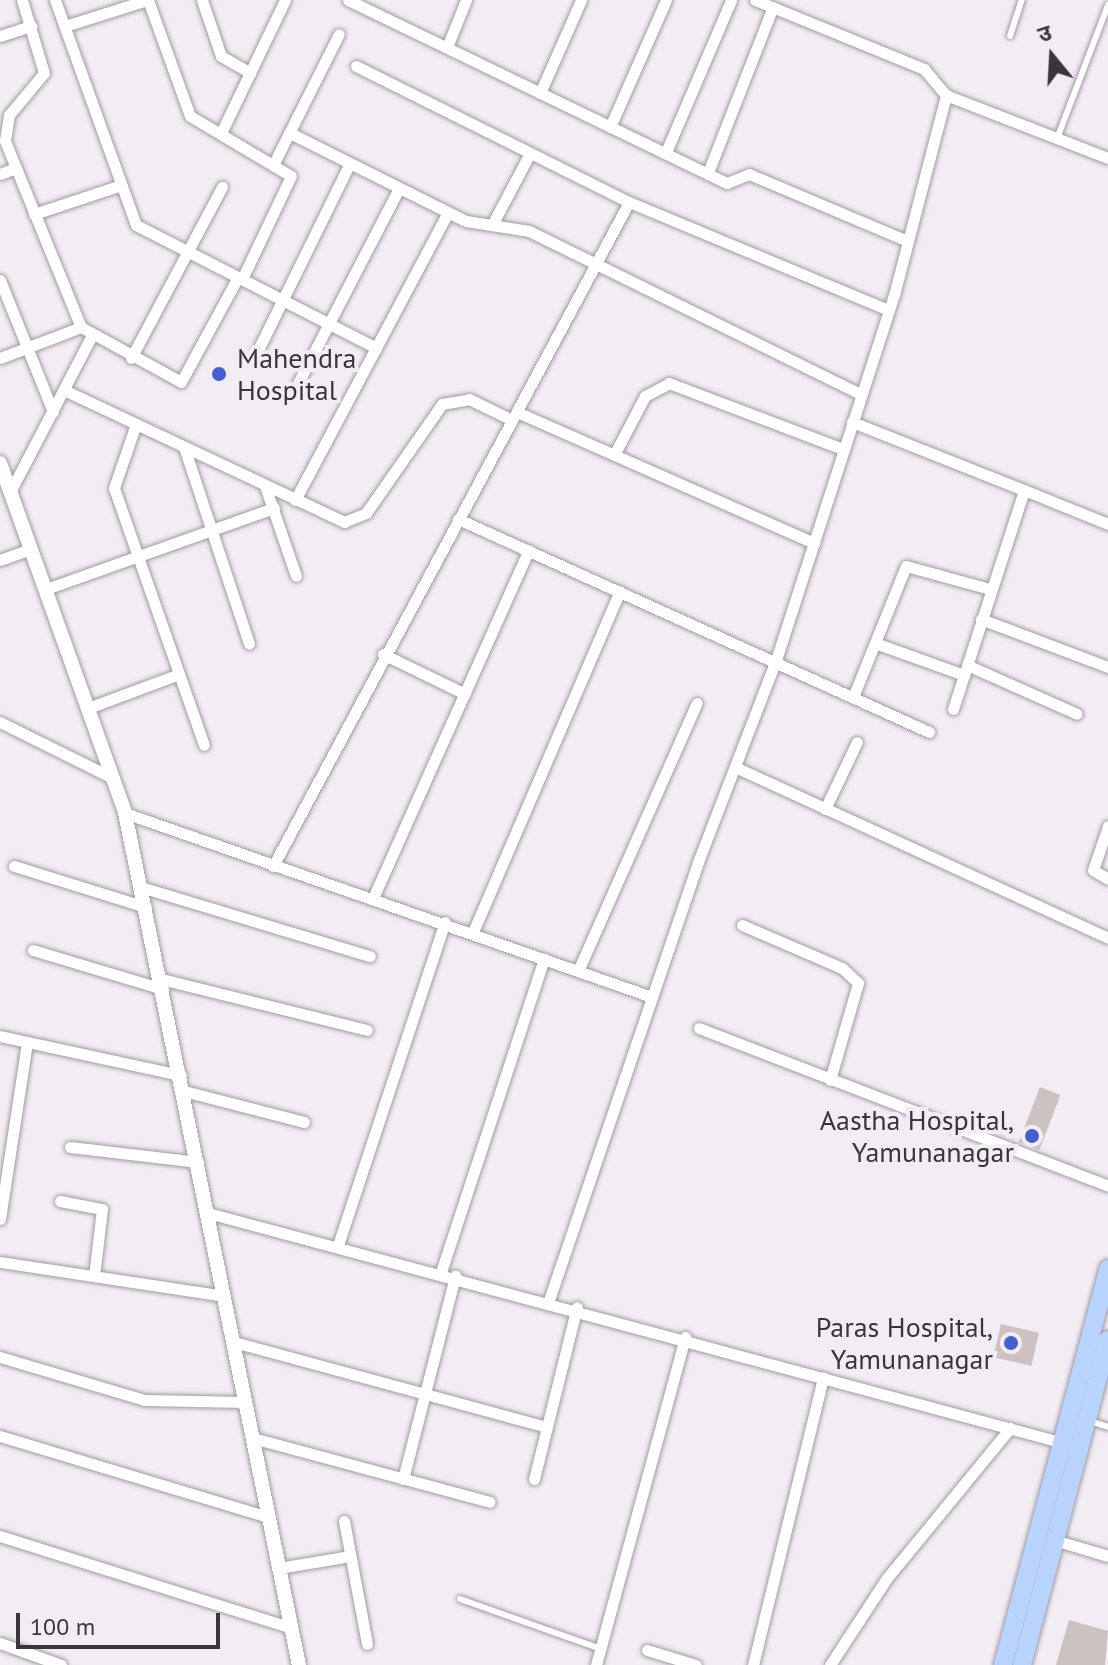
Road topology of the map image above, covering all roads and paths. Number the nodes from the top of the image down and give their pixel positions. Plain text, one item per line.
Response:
1 (22, 0) edge
2 (55, 0) edge
3 (148, 0) edge
4 (202, 0) edge
5 (285, 0) edge
6 (348, 0) edge
7 (466, 0) edge
8 (581, 0) edge
9 (666, 0) edge
10 (731, 0) edge
11 (755, 0) edge
12 (1022, 0) edge
13 (361, 3) edge
14 (1108, 5) edge
15 (773, 7) junction
16 (31, 26) junction
17 (65, 26) junction
18 (339, 34) dead end
19 (0, 36) edge
20 (1010, 36) dead end
21 (447, 47) junction
22 (356, 66) dead end
23 (250, 73) junction
24 (540, 93) junction
25 (946, 95) junction
26 (610, 127) junction
27 (221, 133) junction
28 (290, 133) junction
29 (1058, 136) junction
30 (666, 152) junction
31 (530, 153) junction
32 (1108, 158) edge
33 (274, 163) junction
34 (349, 165) junction
35 (16, 168) junction
36 (709, 170) junction
37 (0, 174) edge
38 (121, 185) junction
39 (222, 187) dead end
40 (398, 190) junction
41 (629, 202) junction
42 (448, 212) junction
43 (34, 214) junction
44 (493, 223) junction
45 (903, 239) junction
46 (188, 251) junction
47 (596, 264) junction
48 (240, 278) junction
49 (0, 280) edge
50 (284, 300) junction
51 (888, 310) junction
52 (328, 322) junction
53 (81, 327) junction
54 (91, 337) junction
55 (27, 347) junction
56 (376, 348) junction
57 (256, 354) dead end
58 (0, 358) edge
59 (131, 358) junction
60 (296, 387) dead end
61 (64, 390) junction
62 (860, 394) junction
63 (53, 412) junction
64 (514, 416) junction
65 (852, 422) junction
66 (136, 424) junction
67 (184, 447) junction
68 (843, 449) junction
69 (614, 455) junction
70 (0, 463) edge
71 (265, 486) junction
72 (1024, 490) junction
73 (10, 492) junction
74 (295, 500) junction
75 (274, 508) junction
76 (458, 519) junction
77 (1108, 524) edge
78 (212, 528) junction
79 (814, 543) junction
80 (31, 549) junction
81 (529, 550) junction
82 (137, 556) junction
83 (0, 560) edge
84 (296, 576) dead end
85 (46, 589) junction
86 (990, 589) junction
87 (620, 591) junction
88 (981, 619) junction
89 (875, 643) junction
90 (249, 644) dead end
91 (383, 654) junction
92 (776, 660) junction
93 (1108, 667) edge
94 (965, 670) junction
95 (179, 674) junction
96 (465, 694) junction
97 (853, 697) junction
98 (697, 703) dead end
99 (88, 708) junction
100 (953, 709) dead end
101 (1077, 714) dead end
102 (1, 724) edge
103 (929, 732) dead end
104 (857, 742) dead end
105 (204, 745) dead end
106 (735, 767) junction
107 (113, 778) junction
108 (825, 809) junction
109 (125, 813) junction
110 (1108, 826) edge
111 (14, 866) dead end
112 (273, 866) junction
113 (1108, 879) edge
114 (141, 887) junction
115 (373, 898) junction
116 (146, 907) junction
117 (445, 922) junction
118 (742, 925) dead end
119 (473, 932) junction
120 (1108, 938) edge
121 (33, 950) dead end
122 (370, 956) dead end
123 (544, 958) junction
124 (578, 971) junction
125 (162, 984) junction
126 (652, 997) junction
127 (699, 1028) dead end
128 (367, 1030) dead end
129 (0, 1036) edge
130 (27, 1042) junction
131 (181, 1075) junction
132 (830, 1080) junction
133 (184, 1091) junction
134 (304, 1122) dead end
135 (6, 1142) edge
136 (70, 1147) dead end
137 (198, 1162) junction
138 (1108, 1186) edge
139 (60, 1201) dead end
140 (208, 1213) junction
141 (0, 1219) edge
142 (338, 1245) junction
143 (0, 1262) edge
144 (1108, 1269) edge
145 (441, 1272) junction
146 (94, 1276) junction
147 (455, 1276) junction
148 (224, 1296) junction
149 (549, 1300) junction
150 (577, 1307) junction
151 (685, 1337) junction
152 (1108, 1340) edge
153 (234, 1342) junction
154 (0, 1357) edge
155 (823, 1377) junction
156 (425, 1394) junction
157 (246, 1402) junction
158 (1087, 1420) junction
159 (547, 1427) junction
160 (1108, 1427) edge
161 (1010, 1428) junction
162 (0, 1436) edge
163 (253, 1438) junction
164 (1071, 1445) junction
165 (403, 1479) junction
166 (534, 1479) dead end
167 (490, 1502) dead end
168 (269, 1517) junction
169 (344, 1521) dead end
170 (0, 1536) edge
171 (1046, 1538) junction
172 (350, 1556) junction
173 (1108, 1556) edge
174 (279, 1568) junction
175 (460, 1599) dead end
176 (292, 1628) junction
177 (0, 1643) edge
178 (367, 1644) dead end
179 (601, 1649) junction
180 (647, 1650) dead end
181 (61, 1665) edge
182 (299, 1665) edge
183 (596, 1665) edge
184 (696, 1665) edge
185 (753, 1665) edge
186 (830, 1665) edge
187 (1003, 1665) edge
188 (1022, 1665) edge

1 - 16 street
2 - 17 street
3 - 17 street
3 - 27 street
4 - 23 street
5 - 23 street
6 - 13 street
7 - 21 street
8 - 24 street
9 - 26 street
10 - 30 street
11 - 15 street
12 - 20 lane
13 - 21 street
14 - 29 lane
15 - 25 street
15 - 36 street
16 - 19 street
16 - 35 street
17 - 38 street
18 - 28 street
21 - 24 street
22 - 31 street
23 - 27 street
24 - 26 street
25 - 29 street
25 - 45 street
26 - 30 street
27 - 33 street
28 - 33 street
28 - 34 street
29 - 32 street
30 - 36 street
31 - 41 street
31 - 44 street
33 - 48 street
34 - 40 street
34 - 50 street
35 - 37 street
35 - 43 street
36 - 45 street
38 - 43 street
38 - 46 street
39 - 46 street
40 - 42 street
40 - 52 street
41 - 47 street
41 - 51 street
42 - 44 street
42 - 56 street
43 - 53 street
44 - 47 street
45 - 51 street
46 - 48 street
46 - 59 street
47 - 62 street
47 - 64 street
48 - 50 street
48 - 59 street
49 - 55 street
50 - 52 street
50 - 57 street
51 - 62 street
52 - 56 street
52 - 60 street
53 - 54 street
53 - 55 street
54 - 59 street
54 - 61 street
55 - 58 street
55 - 63 street
56 - 74 street
61 - 63 street
61 - 66 street
62 - 65 street
63 - 73 street
64 - 69 street
64 - 74 street
64 - 76 street
65 - 68 street
65 - 72 street
66 - 67 street
66 - 82 street
67 - 71 street
67 - 78 street
68 - 69 street
68 - 79 street
69 - 79 street
70 - 73 street
71 - 74 street
71 - 75 street
72 - 77 street
72 - 86 street
73 - 80 street
75 - 78 street
75 - 84 street
76 - 81 street
76 - 91 street
78 - 82 street
78 - 90 street
79 - 92 street
80 - 83 street
80 - 85 street
81 - 87 street
81 - 96 street
82 - 85 street
82 - 95 street
85 - 99 street
86 - 88 street
86 - 89 street
87 - 92 street
87 - 119 street
88 - 93 street
88 - 94 street
89 - 94 street
89 - 97 street
91 - 96 street
91 - 112 street
92 - 97 street
92 - 106 street
94 - 100 street
94 - 101 street
95 - 99 street
95 - 105 street
96 - 115 street
97 - 103 street
98 - 124 street
99 - 107 street
102 - 107 street
104 - 108 street
106 - 108 street
106 - 126 street
107 - 109 street
108 - 120 street
109 - 112 street
109 - 114 street
110 - 113 street
111 - 116 street
112 - 115 street
114 - 116 street
114 - 122 street
115 - 117 street
116 - 125 street
117 - 119 street
117 - 142 street
118 - 132 street
119 - 123 street
121 - 125 street
123 - 124 street
123 - 145 street
124 - 126 street
125 - 128 street
125 - 131 street
126 - 149 street
127 - 132 street
129 - 130 street
130 - 131 street
130 - 135 street
131 - 133 street
132 - 138 street
133 - 134 street
133 - 137 street
135 - 141 street
136 - 137 street
137 - 140 street
139 - 146 street
140 - 142 street
140 - 148 street
142 - 145 street
143 - 146 street
144 - 164 main road
145 - 147 street
146 - 148 street
147 - 149 street
147 - 156 street
148 - 153 street
149 - 150 street
150 - 151 street
150 - 159 street
151 - 155 street
151 - 179 street
152 - 158 main road
153 - 156 street
153 - 157 street
154 - 157 street
155 - 161 street
155 - 185 street
156 - 159 street
156 - 165 street
157 - 163 street
158 - 160 lane
158 - 164 main road
159 - 166 street
161 - 164 street
161 - 186 street
162 - 168 street
163 - 165 street
163 - 168 street
164 - 171 main road
165 - 167 street
168 - 174 street
169 - 172 street
170 - 176 street
171 - 173 street
171 - 187 main road
171 - 188 main road
172 - 174 street
172 - 178 street
174 - 176 street
175 - 179 lane
176 - 182 street
177 - 181 street
179 - 183 street
180 - 184 street

